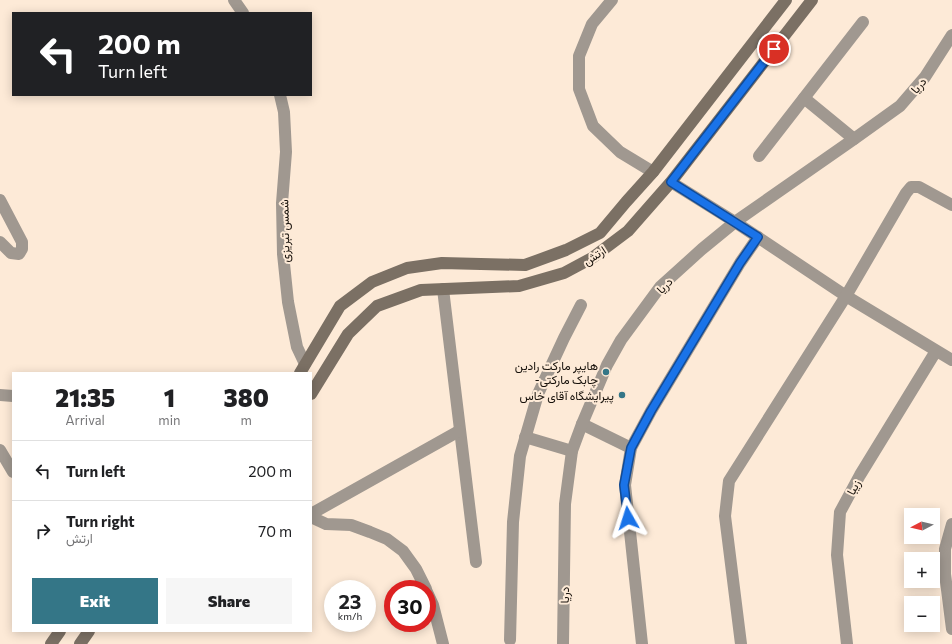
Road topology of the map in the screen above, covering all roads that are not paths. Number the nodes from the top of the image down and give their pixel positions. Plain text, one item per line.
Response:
1 (234, 0) edge
2 (612, 0) edge
3 (786, 0) edge
4 (812, 0) edge
5 (242, 12) edge
6 (863, 22) dead end
7 (952, 35) edge
8 (280, 96) edge
9 (804, 98) junction
10 (854, 139) junction
11 (759, 156) dead end
12 (653, 172) junction
13 (671, 182) junction
14 (0, 200) edge
15 (952, 205) edge
16 (735, 222) junction
17 (758, 237) junction
18 (0, 242) edge
19 (443, 289) junction
20 (846, 296) junction
21 (581, 305) dead end
22 (936, 350) junction
23 (952, 360) edge
24 (302, 369) edge
25 (312, 392) edge
26 (0, 395) edge
27 (12, 396) edge
28 (582, 424) junction
29 (459, 431) junction
30 (525, 437) junction
31 (631, 448) junction
32 (0, 450) edge
33 (572, 451) junction
34 (12, 470) edge
35 (312, 515) edge
36 (312, 517) edge
37 (952, 524) edge
38 (476, 562) dead end
39 (421, 580) edge
40 (436, 617) edge
41 (952, 629) edge
42 (59, 632) edge
43 (89, 632) edge
44 (510, 640) dead end
45 (51, 644) edge
46 (80, 644) edge
47 (443, 644) edge
48 (563, 644) edge
49 (642, 644) edge
50 (741, 644) edge
51 (846, 644) edge

1 - 5 street
2 - 12 street
3 - 12 main road, ارتش
4 - 13 main road, ارتش
6 - 9 street
7 - 10 street, دریا
8 - 24 street, شمس تبریزی
9 - 10 street
9 - 11 street
10 - 16 street, دریا
12 - 24 main road, ارتش
13 - 16 street
13 - 19 main road, ارتش
14 - 18 street
15 - 20 street
16 - 17 street
16 - 28 street, دریا
17 - 20 street
17 - 31 street
19 - 25 main road, ارتش
19 - 29 street
20 - 22 street
20 - 50 street
21 - 30 street
22 - 23 street
22 - 51 street, زیبا
26 - 27 street
28 - 31 street
28 - 33 street, دریا
29 - 35 street
29 - 38 street
30 - 33 street
30 - 44 street
31 - 49 street
32 - 34 street
33 - 48 street, دریا
36 - 39 street
37 - 41 street
40 - 47 street
42 - 45 main road
43 - 46 main road

